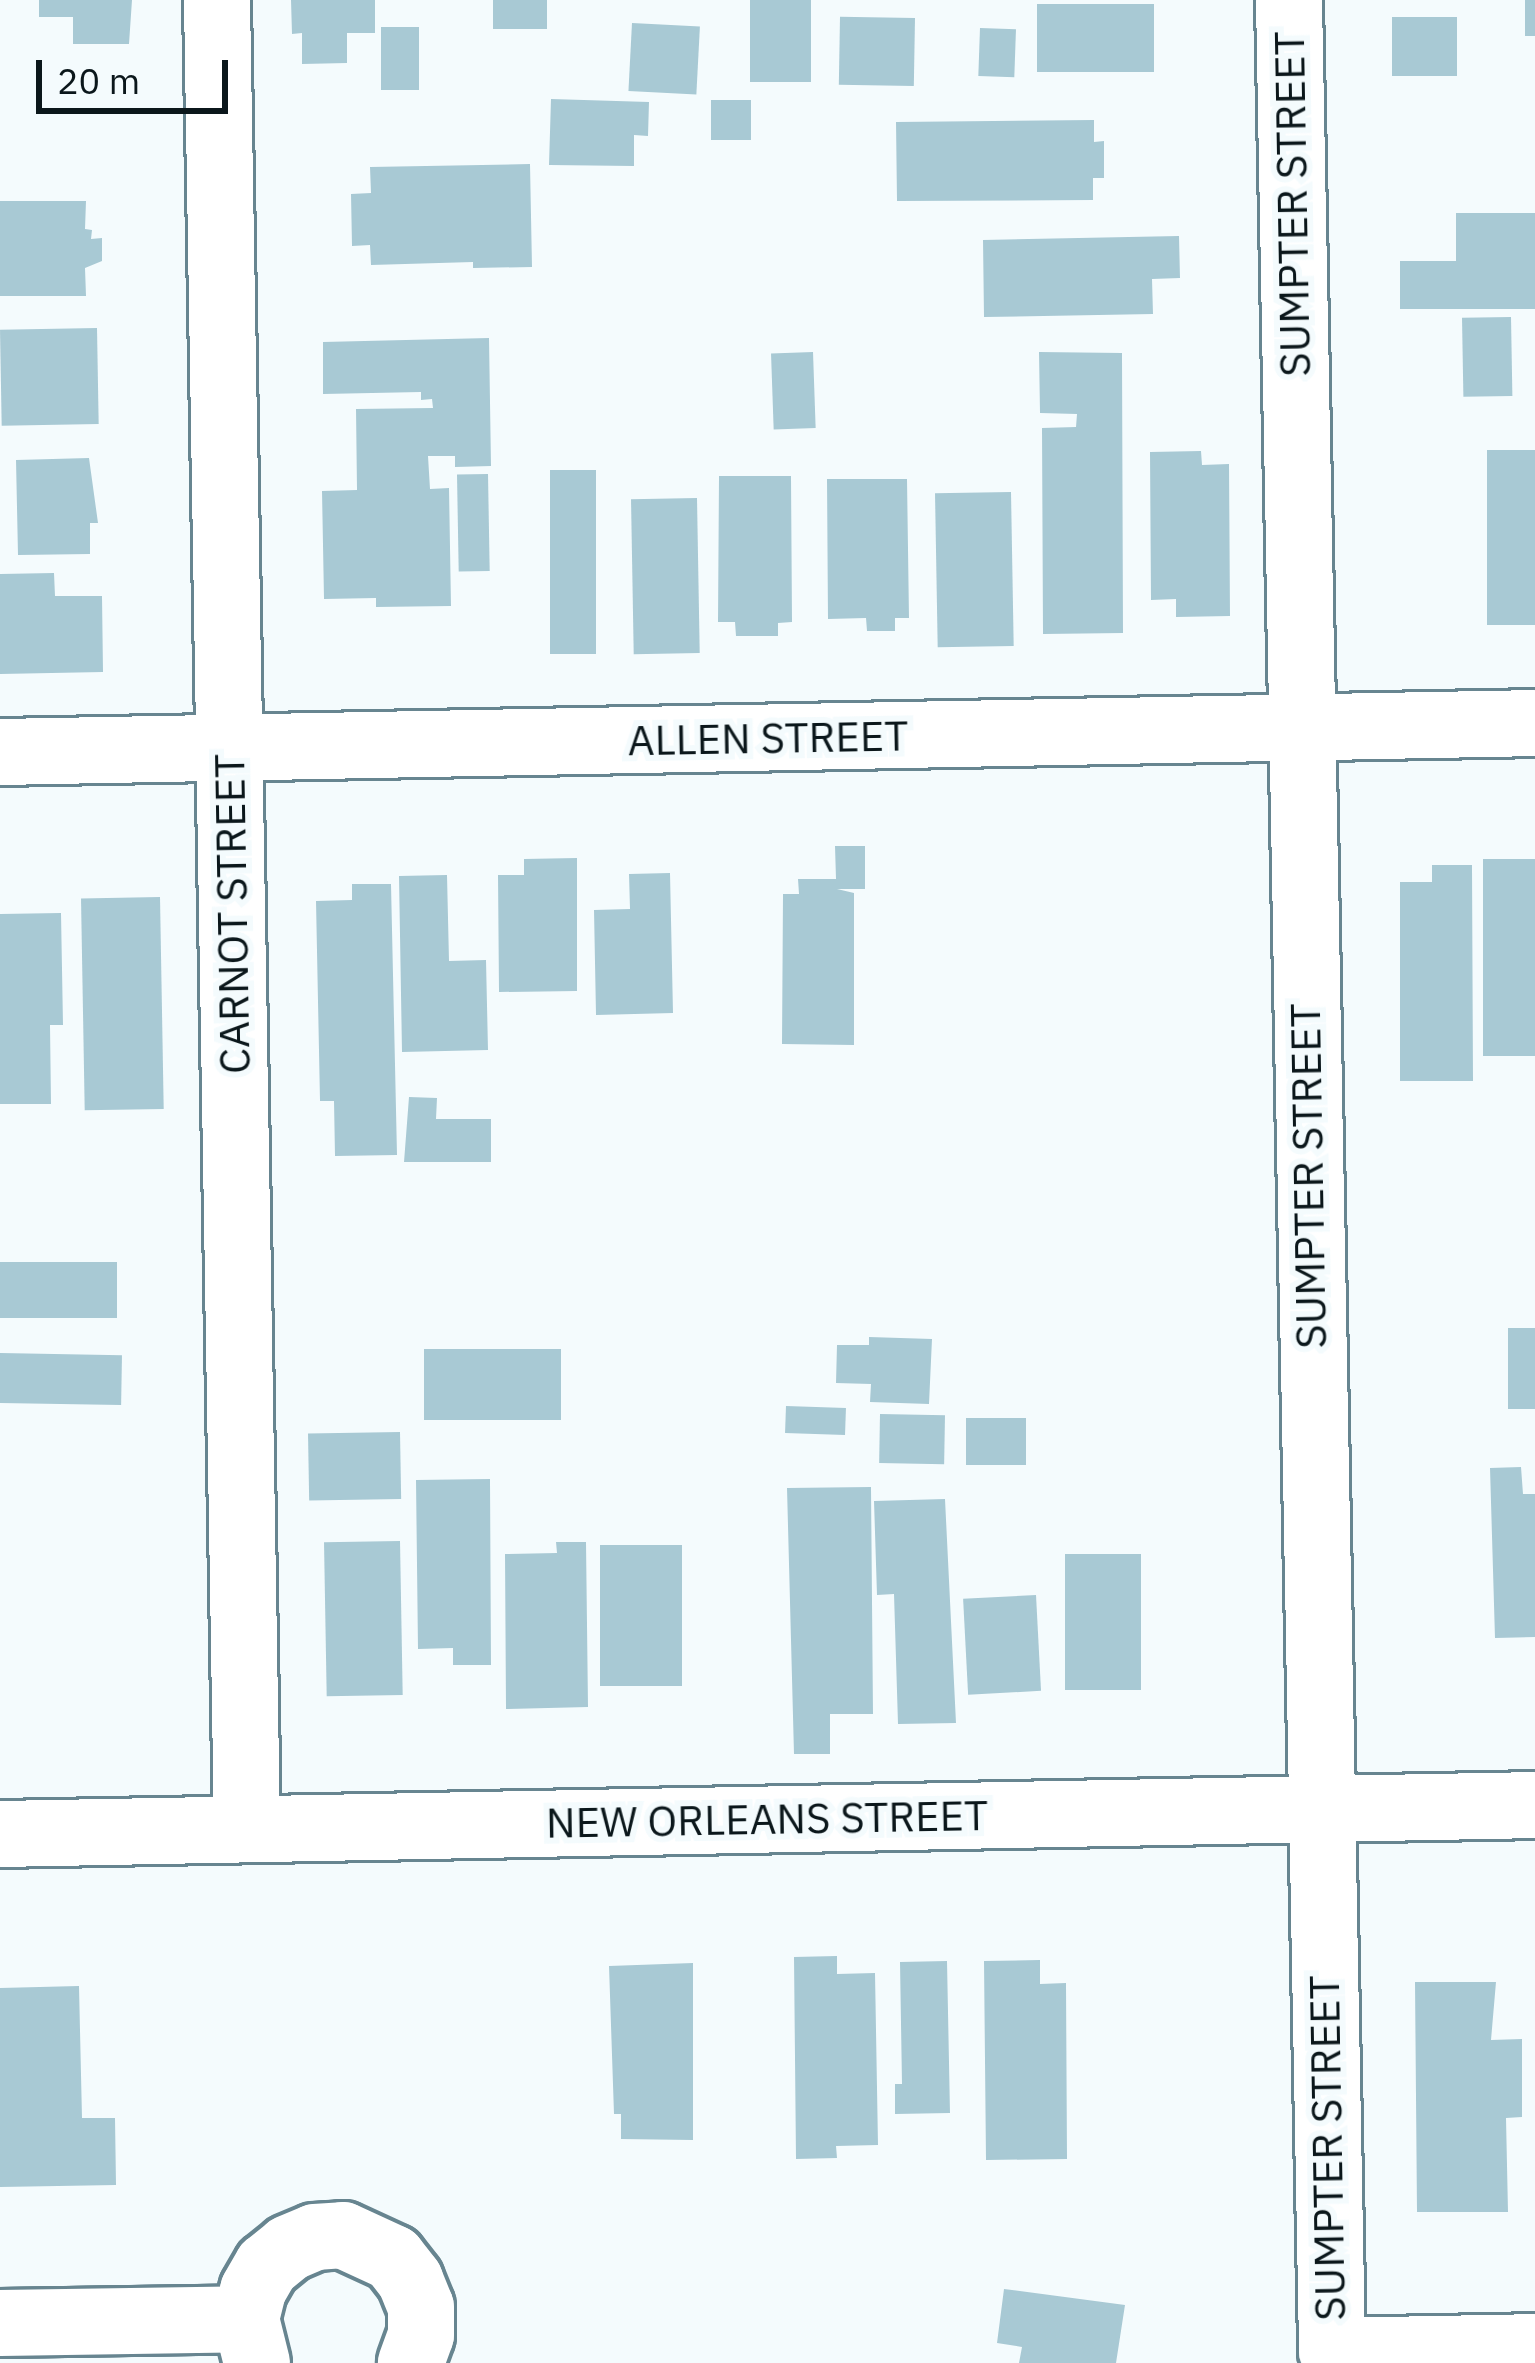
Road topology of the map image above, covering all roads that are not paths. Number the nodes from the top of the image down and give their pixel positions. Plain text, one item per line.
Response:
1 (217, 0) edge
2 (1289, 0) edge
3 (1535, 724) edge
4 (1300, 728) junction
5 (229, 748) junction
6 (0, 752) edge
7 (1535, 1805) edge
8 (1318, 1809) junction
9 (247, 1828) junction
10 (0, 1834) edge
11 (0, 2323) edge
12 (251, 2341) edge
13 (1535, 2347) edge
14 (411, 2363) edge

1 - 5 street, CARNOT STREET
2 - 4 street, SUMPTER STREET
3 - 4 street, ALLEN STREET
4 - 5 street, ALLEN STREET
4 - 8 street, SUMPTER STREET
5 - 6 street, ALLEN STREET
5 - 9 street, CARNOT STREET
7 - 8 street, NEW ORLEANS STREET
8 - 9 street, NEW ORLEANS STREET
8 - 13 street, SUMPTER STREET
9 - 10 street, NEW ORLEANS STREET
11 - 12 street
12 - 14 street

